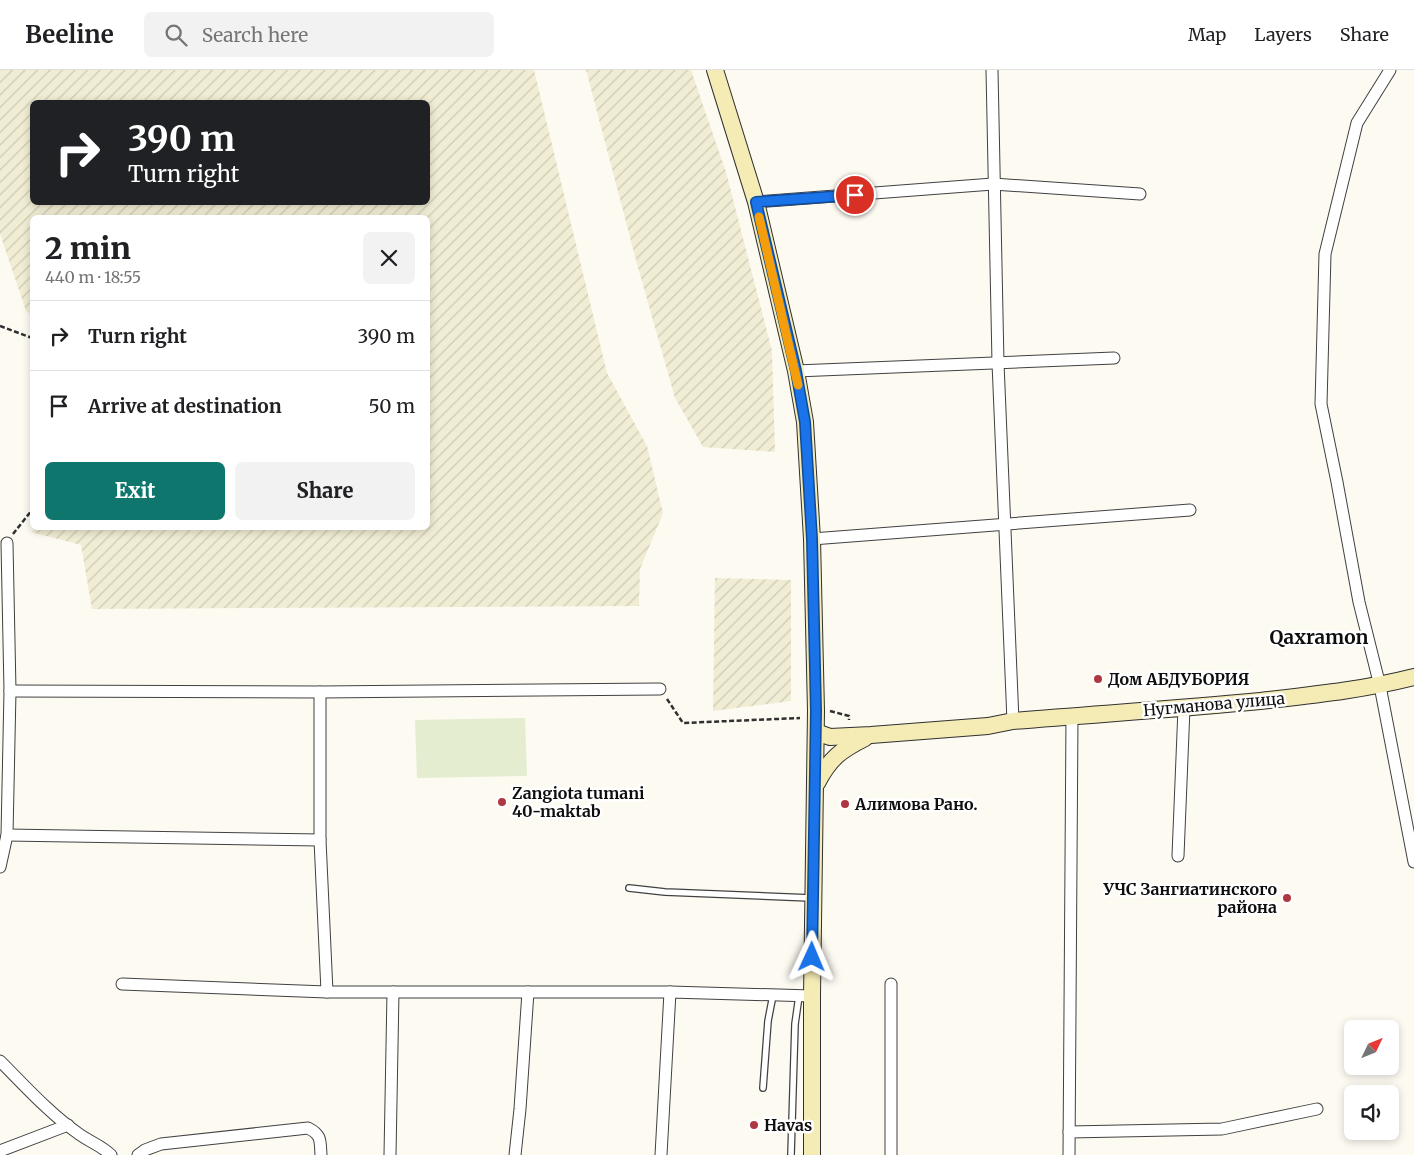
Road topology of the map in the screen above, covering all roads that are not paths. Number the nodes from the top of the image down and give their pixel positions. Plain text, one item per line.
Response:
1 (715, 70) edge
2 (992, 70) edge
3 (1390, 70) edge
4 (993, 184) junction
5 (1140, 194) dead end
6 (756, 202) junction
7 (1114, 358) dead end
8 (998, 363) junction
9 (796, 371) junction
10 (1190, 510) dead end
11 (1005, 525) junction
12 (812, 539) junction
13 (6, 543) road end
14 (1414, 677) edge
15 (1380, 686) junction
16 (660, 690) road end
17 (10, 691) junction
18 (320, 692) junction
19 (1184, 708) junction
20 (1072, 716) junction
21 (1013, 720) junction
22 (816, 732) junction
23 (871, 735) junction
24 (816, 785) junction
25 (7, 835) junction
26 (320, 840) junction
27 (1178, 856) dead end
28 (1414, 862) edge
29 (0, 867) edge
30 (629, 888) dead end
31 (813, 898) junction
32 (122, 984) dead end
33 (891, 984) dead end
34 (327, 992) junction
35 (393, 992) junction
36 (528, 992) junction
37 (670, 992) junction
38 (773, 995) junction
39 (806, 996) junction
40 (0, 1061) edge
41 (763, 1088) dead end
42 (1317, 1109) dead end
43 (68, 1126) junction
44 (1069, 1132) junction
45 (0, 1151) edge
46 (111, 1155) edge
47 (138, 1155) edge
48 (321, 1155) edge
49 (390, 1155) edge
50 (515, 1155) edge
51 (661, 1155) edge
52 (791, 1155) edge
53 (812, 1155) edge
54 (891, 1155) edge
55 (1068, 1155) edge

1 - 6 main road
2 - 4 street
3 - 15 street
4 - 5 street
4 - 6 street
4 - 8 street
6 - 9 main road
7 - 8 street
8 - 9 street
8 - 11 street
9 - 12 main road
10 - 11 street
11 - 12 street
11 - 21 street
12 - 22 main road
13 - 17 street
14 - 15 main road, Нугманова улица
15 - 19 main road, Нугманова улица
15 - 28 street
16 - 18 street
17 - 18 street
17 - 25 street
18 - 26 street
19 - 20 main road, Нугманова улица
19 - 27 street
20 - 21 main road, Нугманова улица
20 - 44 street
21 - 22 main road, Нугманова улица
21 - 23 main road, Нугманова улица
22 - 23 main road, Нугманова улица
22 - 24 main road
23 - 24 main road
24 - 31 main road
25 - 26 street
25 - 29 street
26 - 34 street
30 - 31 lane
31 - 39 main road
32 - 34 street
33 - 54 street
34 - 35 street
35 - 36 street
35 - 49 street
36 - 37 street
36 - 50 street
37 - 38 street
37 - 51 street
38 - 39 street
38 - 41 lane
39 - 52 lane
39 - 53 main road
40 - 43 street
42 - 44 street
43 - 45 street
43 - 46 street
44 - 55 street
47 - 48 street

